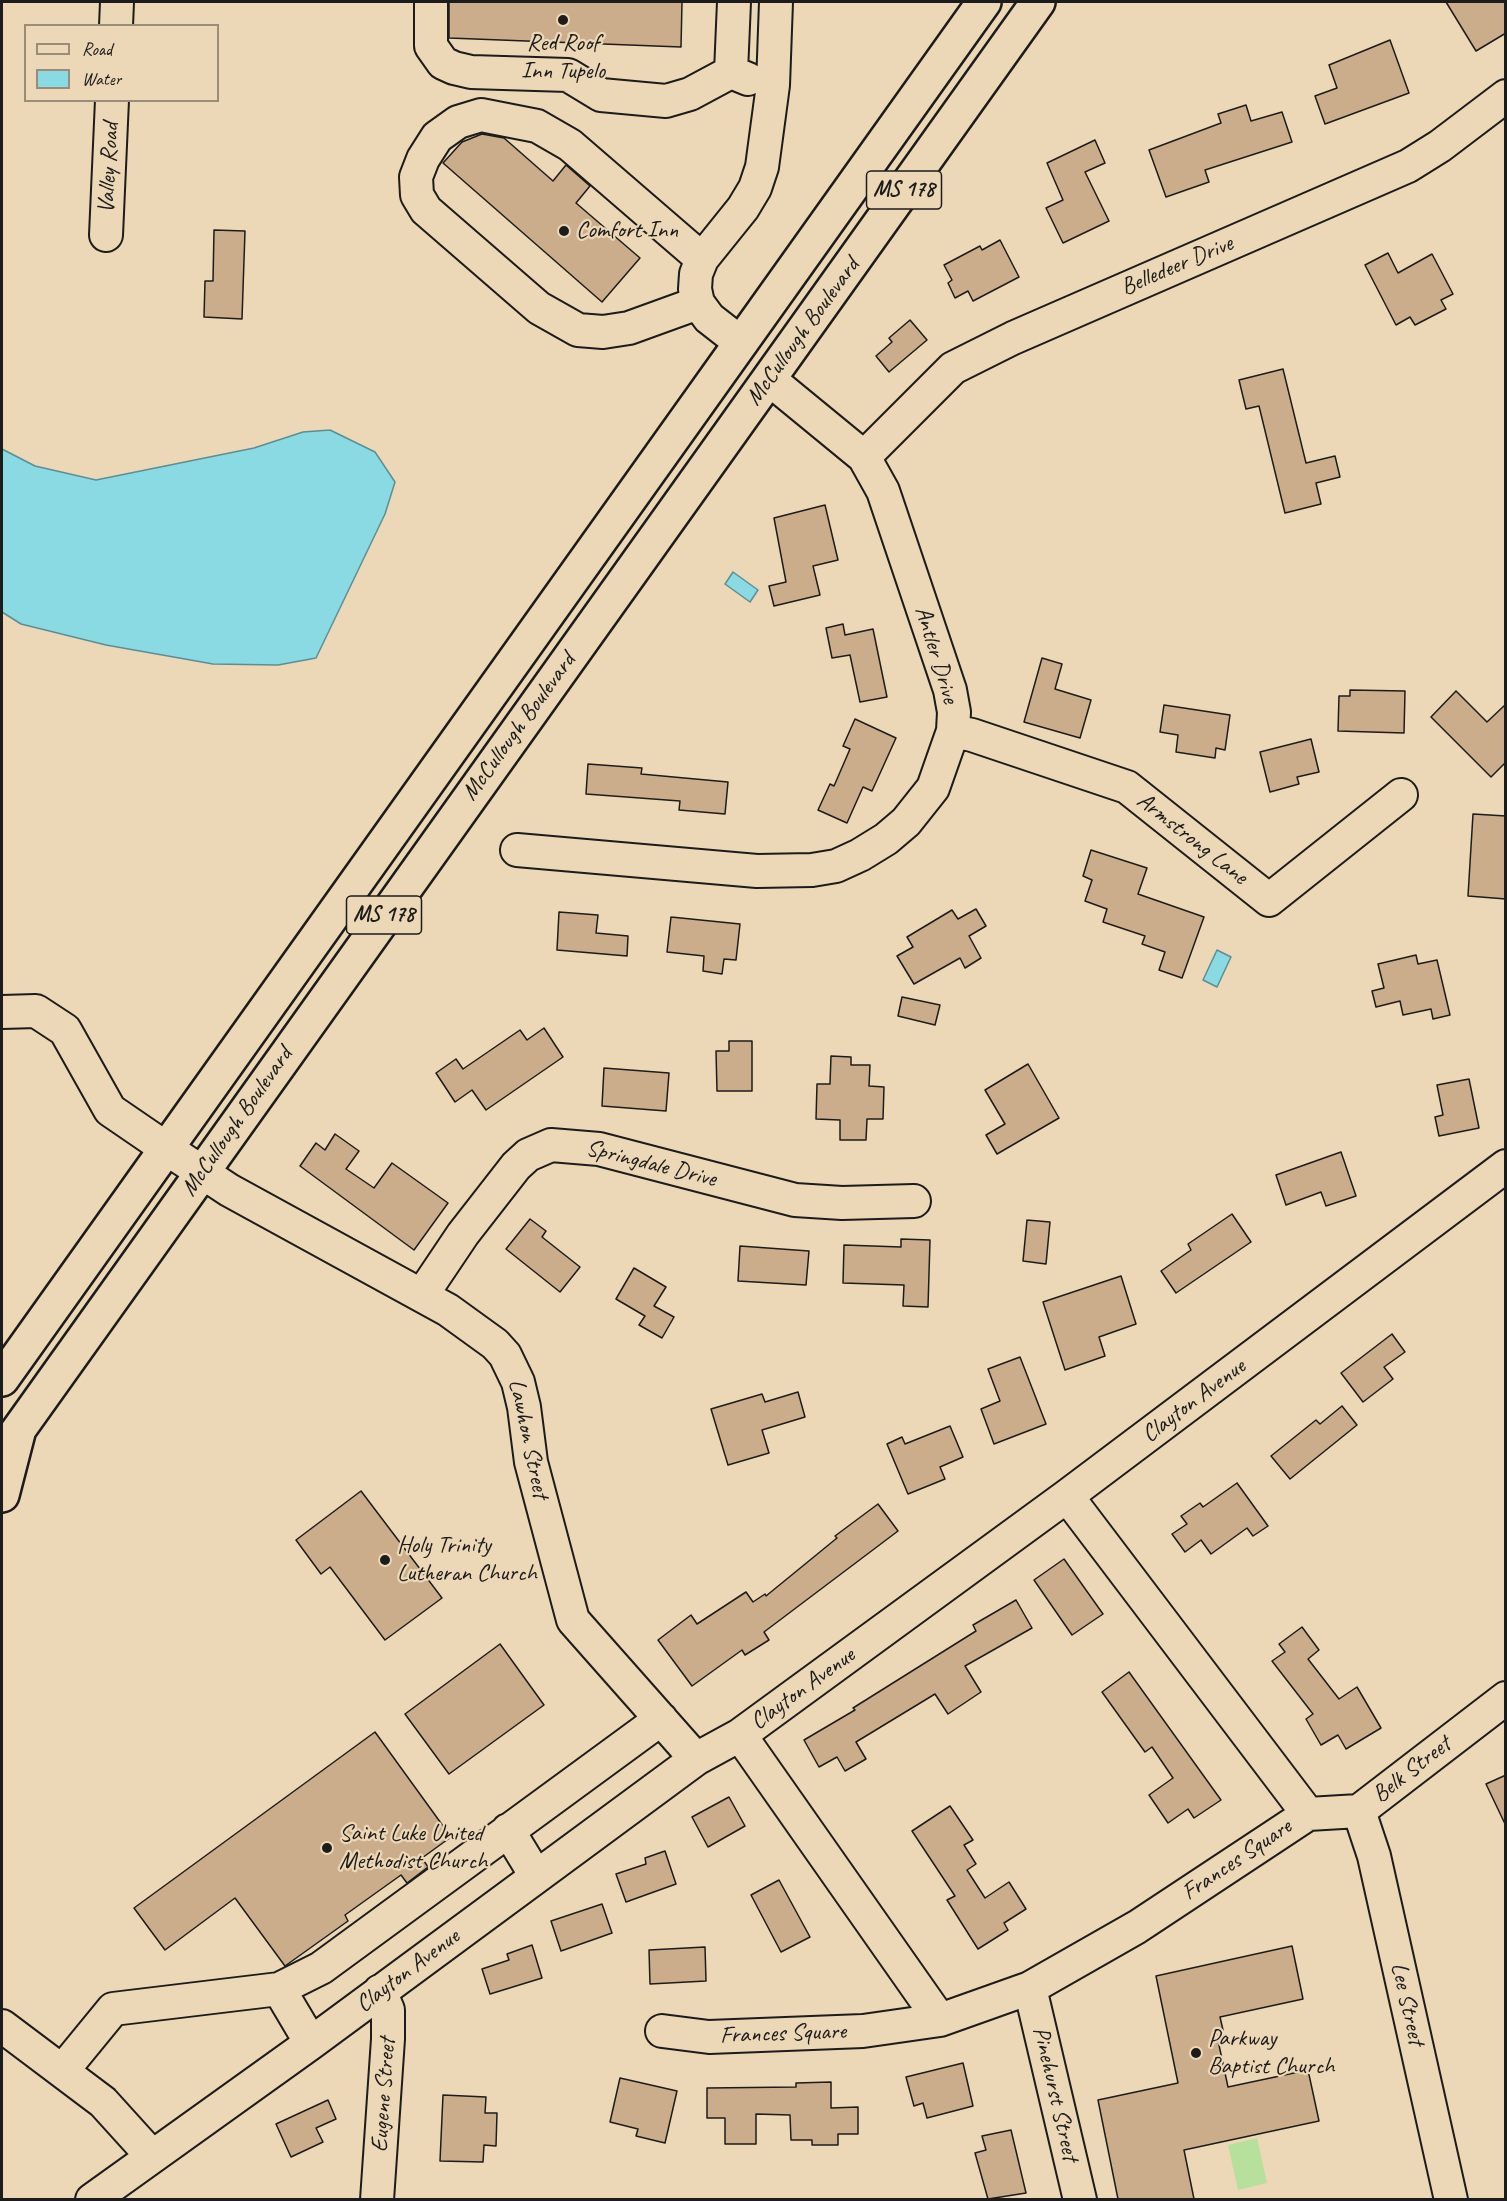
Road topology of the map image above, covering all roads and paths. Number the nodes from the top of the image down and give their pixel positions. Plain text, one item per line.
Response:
1 (117, 2) edge
2 (431, 2) edge
3 (734, 2) edge
4 (776, 2) edge
5 (984, 2) edge
6 (1038, 2) edge
7 (970, 16) edge
8 (116, 24) edge
9 (731, 72) junction
10 (772, 85) junction
11 (1506, 96) edge
12 (112, 102) edge
13 (844, 197) junction
14 (106, 235) dead end
15 (702, 259) junction
16 (698, 303) junction
17 (741, 344) junction
18 (769, 379) junction
19 (864, 457) junction
20 (648, 548) junction
21 (953, 731) junction
22 (1401, 795) dead end
23 (410, 808) junction
24 (441, 836) junction
25 (517, 850) dead end
26 (2, 1012) edge
27 (166, 1149) junction
28 (1506, 1166) edge
29 (202, 1171) junction
30 (914, 1201) dead end
31 (422, 1295) junction
32 (2, 1379) edge
33 (10, 1440) edge
34 (2, 1495) edge
35 (1067, 1496) junction
36 (1506, 1698) edge
37 (661, 1719) junction
38 (740, 1735) junction
39 (696, 1759) junction
40 (1359, 1811) junction
41 (1308, 1814) junction
42 (508, 1830) junction
43 (536, 1876) junction
44 (1030, 1988) junction
45 (279, 1989) junction
46 (380, 1991) junction
47 (940, 2020) junction
48 (2, 2026) edge
49 (662, 2031) dead end
50 (311, 2043) junction
51 (63, 2070) junction
52 (151, 2155) junction
53 (92, 2199) edge
54 (377, 2199) edge
55 (1080, 2199) edge
56 (1451, 2199) edge

1 - 8 street
2 - 9 street
3 - 9 street
4 - 10 street
5 - 7 highway, McCullough Boulevard / MS 178
6 - 18 highway, McCullough Boulevard / MS 178
7 - 13 highway, McCullough Boulevard / MS 178
9 - 10 street
10 - 15 street
11 - 19 street, Belledeer Drive
12 - 14 street, Valley Road
13 - 17 highway, McCullough Boulevard / MS 178
13 - 18 highway
15 - 16 street
15 - 16 street
16 - 17 street
17 - 20 highway
17 - 23 highway, McCullough Boulevard / MS 178
18 - 19 street, Antler Drive
18 - 20 highway, McCullough Boulevard / MS 178
19 - 21 street, Antler Drive
20 - 24 highway, McCullough Boulevard / MS 178
21 - 22 street, Armstrong Lane
21 - 25 street, Antler Drive
23 - 24 highway
23 - 27 highway, McCullough Boulevard / MS 178
24 - 29 highway, McCullough Boulevard / MS 178
26 - 27 street, Lawhon Street
27 - 29 street, Lawhon Street
27 - 32 highway, McCullough Boulevard / MS 178
28 - 35 street, Clayton Avenue
29 - 31 street, Lawhon Street
29 - 33 highway, McCullough Boulevard / MS 178
30 - 31 street, Springdale Drive
31 - 37 street, Lawhon Street
33 - 34 highway
35 - 38 street, Clayton Avenue
35 - 41 street, Frances Square
36 - 40 street, Belk Street
37 - 39 street, Lawhon Street
37 - 42 street
38 - 39 street, Clayton Avenue
38 - 47 street
39 - 43 street, Clayton Avenue
40 - 41 street, Belk Street
40 - 56 street, Lee Street
41 - 44 street, Frances Square
42 - 43 street
42 - 45 street
43 - 46 street, Clayton Avenue
44 - 47 street, Frances Square
44 - 55 street, Pinehurst Street
45 - 50 street
45 - 51 street
46 - 50 street, Clayton Avenue
46 - 54 street, Eugene Street
47 - 49 street, Frances Square
48 - 51 street
50 - 52 street, Clayton Avenue
51 - 52 street
52 - 53 street, Clayton Avenue

